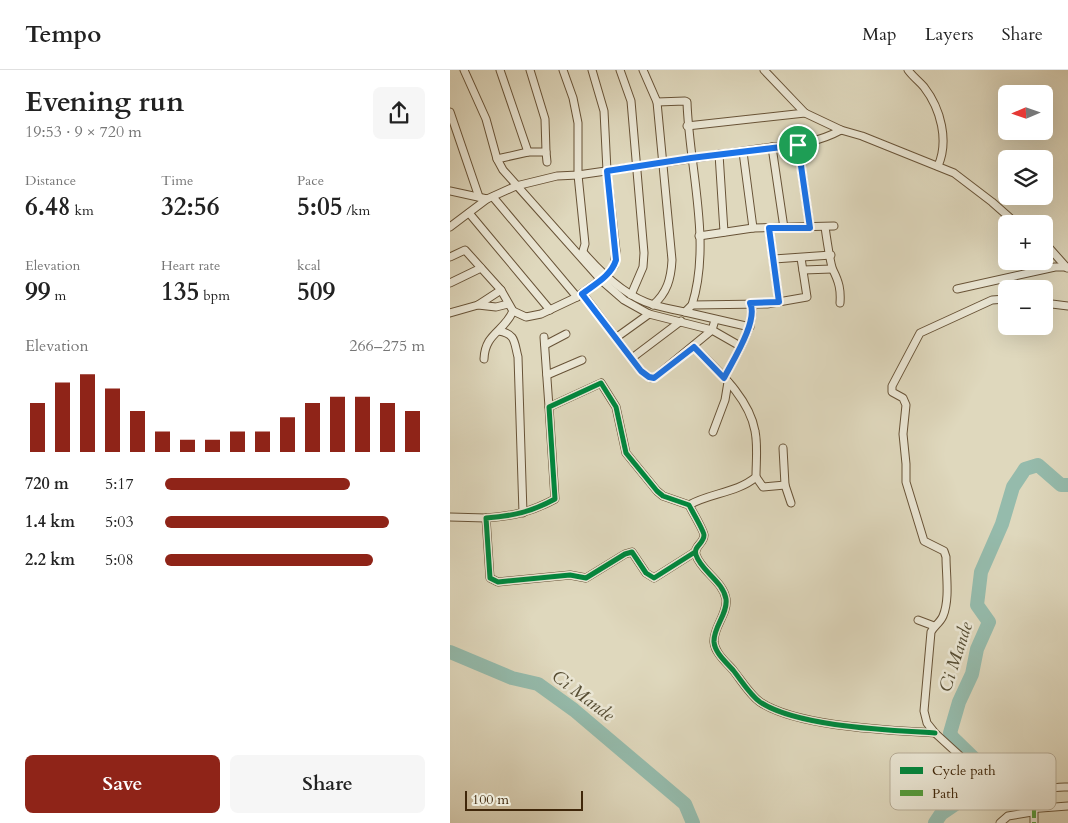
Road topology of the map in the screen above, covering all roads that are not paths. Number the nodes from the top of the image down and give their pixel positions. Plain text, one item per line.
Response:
1 (464, 70) edge
2 (500, 70) edge
3 (530, 70) edge
4 (563, 70) edge
5 (595, 70) edge
6 (620, 70) edge
7 (643, 70) edge
8 (764, 70) edge
9 (908, 70) edge
10 (657, 102) junction
11 (450, 112) edge
12 (805, 113) junction
13 (687, 126) junction
14 (841, 130) junction
15 (798, 145) junction
16 (772, 147) junction
17 (528, 152) junction
18 (546, 152) junction
19 (743, 152) junction
20 (719, 154) junction
21 (691, 158) junction
22 (497, 159) junction
23 (546, 162) dead end
24 (664, 162) junction
25 (938, 166) junction
26 (636, 167) junction
27 (607, 171) junction
28 (578, 175) junction
29 (516, 186) junction
30 (450, 191) edge
31 (486, 198) junction
32 (468, 213) junction
33 (1006, 215) edge
34 (834, 226) dead end
35 (450, 227) edge
36 (825, 227) junction
37 (753, 228) junction
38 (769, 228) junction
39 (784, 228) junction
40 (810, 228) junction
41 (724, 232) junction
42 (699, 236) junction
43 (1053, 252) edge
44 (582, 254) junction
45 (831, 255) junction
46 (450, 257) edge
47 (801, 258) junction
48 (774, 259) junction
49 (1067, 267) edge
50 (481, 268) junction
51 (832, 269) junction
52 (803, 270) junction
53 (603, 278) junction
54 (450, 283) edge
55 (957, 289) dead end
56 (501, 290) junction
57 (579, 295) junction
58 (632, 295) junction
59 (998, 300) edge
60 (779, 302) junction
61 (750, 303) junction
62 (840, 303) dead end
63 (508, 304) junction
64 (692, 304) junction
65 (1053, 304) edge
66 (478, 305) junction
67 (653, 305) junction
68 (1068, 306) edge
69 (513, 310) junction
70 (550, 310) junction
71 (685, 312) junction
72 (450, 313) edge
73 (649, 314) junction
74 (715, 320) junction
75 (681, 321) junction
76 (750, 327) junction
77 (712, 330) junction
78 (499, 331) junction
79 (566, 334) dead end
80 (616, 337) junction
81 (740, 346) junction
82 (694, 347) junction
83 (632, 358) junction
84 (484, 359) dead end
85 (582, 360) dead end
86 (547, 375) junction
87 (726, 380) junction
88 (549, 407) junction
89 (713, 432) dead end
90 (782, 448) dead end
91 (756, 477) junction
92 (785, 485) junction
93 (791, 502) dead end
94 (689, 505) junction
95 (523, 513) junction
96 (450, 517) edge
97 (486, 518) junction
98 (695, 552) junction
99 (918, 620) dead end
100 (934, 626) junction
101 (935, 734) junction
102 (957, 753) edge
103 (1034, 810) edge
104 (1036, 810) edge
105 (1000, 823) edge
106 (1034, 823) edge

1 - 22 street
2 - 17 street
3 - 18 street
4 - 28 street
5 - 27 street
6 - 26 street
7 - 10 street
8 - 12 street
9 - 25 street
10 - 13 street
10 - 24 street
11 - 31 street
12 - 13 street
12 - 14 street
13 - 21 street
14 - 15 street
14 - 25 street
15 - 16 street
15 - 40 street
16 - 19 street
16 - 39 street
17 - 18 street
17 - 22 street
18 - 23 street
19 - 20 street
19 - 37 street
20 - 21 street
20 - 41 street
21 - 24 street
21 - 42 street
22 - 29 street
24 - 26 street
24 - 67 street
25 - 33 street
26 - 27 street
26 - 58 street
27 - 28 street
27 - 53 street
28 - 29 street
28 - 44 street
29 - 31 street
29 - 44 street
30 - 31 street
31 - 32 street
31 - 57 street
32 - 35 street
32 - 70 street
34 - 36 street
36 - 40 street
36 - 45 street
37 - 38 street
37 - 41 street
38 - 39 street
38 - 48 street
39 - 40 street
41 - 42 street
42 - 64 street
43 - 49 street
44 - 53 street
45 - 47 street
45 - 51 street
46 - 50 street
47 - 48 street
47 - 52 street
48 - 60 street
49 - 55 street
50 - 54 street
50 - 56 street
51 - 52 street
51 - 62 street
52 - 60 street
53 - 57 street
53 - 58 street
53 - 73 street
56 - 63 street
56 - 66 street
57 - 70 street
57 - 80 street
58 - 67 street
59 - 100 street
60 - 61 street
61 - 64 street
61 - 76 street
63 - 66 street
63 - 69 street
64 - 71 street
65 - 68 street
66 - 72 street
67 - 71 street
69 - 70 street
69 - 78 street
71 - 74 street
73 - 75 street
73 - 80 street
74 - 76 street
74 - 77 street
75 - 77 street
75 - 83 street
76 - 81 street
77 - 81 street
77 - 82 street
78 - 84 street
78 - 95 street
79 - 86 street
80 - 83 street
81 - 87 street
82 - 83 street
82 - 87 street
85 - 86 street
86 - 88 street
87 - 89 street
87 - 91 street
88 - 94 street
88 - 95 street
90 - 92 street
91 - 92 street
91 - 94 street
92 - 93 street
94 - 98 street
95 - 97 street
96 - 97 street
97 - 98 street
98 - 101 street
99 - 100 street
100 - 101 street
101 - 102 street
103 - 105 street
104 - 106 street

